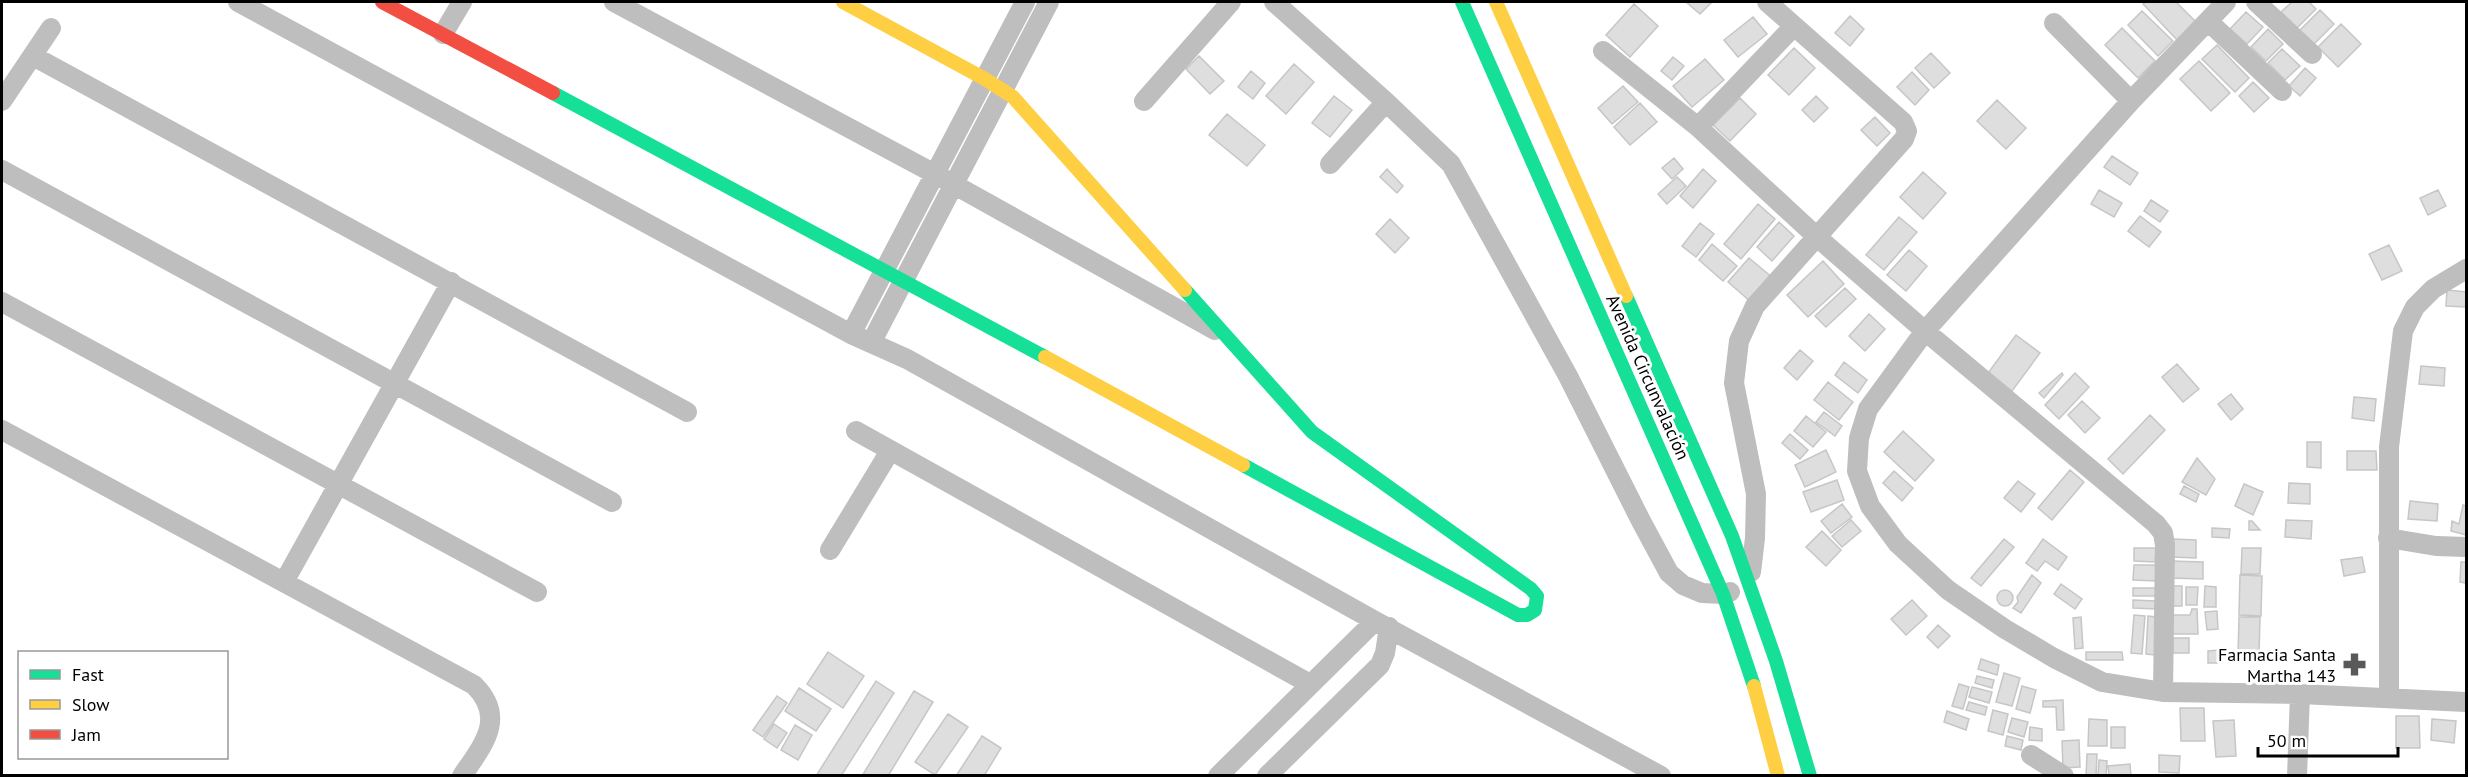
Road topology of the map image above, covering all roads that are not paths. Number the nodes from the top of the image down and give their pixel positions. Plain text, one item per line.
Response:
1 (238, 2) edge
2 (382, 2) edge
3 (462, 2) edge
4 (615, 2) edge
5 (843, 2) edge
6 (1024, 2) edge
7 (1049, 2) edge
8 (1231, 2) edge
9 (1274, 2) edge
10 (1462, 2) edge
11 (1496, 2) edge
12 (1767, 2) edge
13 (2226, 2) edge
14 (2256, 2) edge
15 (2208, 21) junction
16 (2054, 23) dead end
17 (1794, 26) junction
18 (51, 28) dead end
19 (443, 34) junction
20 (1603, 51) dead end
21 (2312, 54) dead end
22 (33, 56) junction
23 (985, 79) junction
24 (1003, 89) junction
25 (2282, 91) dead end
26 (2, 100) edge
27 (1144, 101) dead end
28 (2131, 101) junction
29 (1386, 102) junction
30 (1698, 127) junction
31 (1330, 164) dead end
32 (2, 170) edge
33 (934, 174) junction
34 (953, 185) junction
35 (1817, 237) junction
36 (884, 269) junction
37 (2466, 269) edge
38 (902, 280) junction
39 (451, 282) junction
40 (2, 302) edge
41 (1925, 331) junction
42 (851, 334) junction
43 (1223, 334) junction
44 (871, 343) junction
45 (393, 384) junction
46 (687, 412) dead end
47 (2, 430) edge
48 (856, 431) dead end
49 (890, 451) junction
50 (339, 485) junction
51 (612, 502) dead end
52 (2388, 538) junction
53 (2466, 547) edge
54 (830, 550) dead end
55 (284, 582) junction
56 (1749, 584) junction
57 (537, 592) dead end
58 (1723, 594) junction
59 (1382, 624) junction
60 (1310, 684) junction
61 (2163, 692) junction
62 (2300, 694) junction
63 (2389, 698) junction
64 (2466, 702) edge
65 (2031, 755) dead end
66 (462, 776) edge
67 (1218, 776) edge
68 (1267, 776) edge
69 (1661, 776) edge
70 (1778, 776) edge
71 (1810, 776) edge
72 (2064, 776) edge
73 (2297, 776) edge

1 - 42 street
2 - 19 main road
3 - 19 street
4 - 33 street
5 - 23 main road
6 - 23 street
7 - 24 street
8 - 27 street
9 - 29 street
10 - 58 main road, Avenida Circunvalación
11 - 56 main road, Avenida Circunvalación
12 - 17 street
13 - 15 street
14 - 21 street
15 - 25 street
15 - 28 street
16 - 28 street
17 - 30 street
17 - 35 street
18 - 22 street
19 - 36 main road
20 - 30 street
22 - 26 street
22 - 39 street
23 - 24 main road
23 - 33 street
24 - 34 street
24 - 43 main road
28 - 41 street
29 - 31 street
29 - 58 street
30 - 35 street
32 - 45 street
33 - 34 street
33 - 36 street
34 - 38 street
34 - 43 street
35 - 41 street
35 - 56 street
36 - 38 main road
36 - 42 street
37 - 52 street
38 - 43 main road
38 - 44 street
39 - 45 street
39 - 46 street
40 - 50 street
41 - 61 street
41 - 61 street
42 - 44 street
44 - 59 street
45 - 50 street
45 - 51 street
47 - 55 street
48 - 49 street
49 - 54 street
49 - 60 street
50 - 55 street
50 - 57 street
52 - 53 street
52 - 63 street
55 - 66 street
56 - 58 street
56 - 71 main road, Avenida Circunvalación
58 - 70 main road, Avenida Circunvalación
59 - 60 street
59 - 68 street
59 - 69 street
60 - 67 street
61 - 62 street
62 - 63 street
62 - 73 street
63 - 64 street
65 - 72 street

